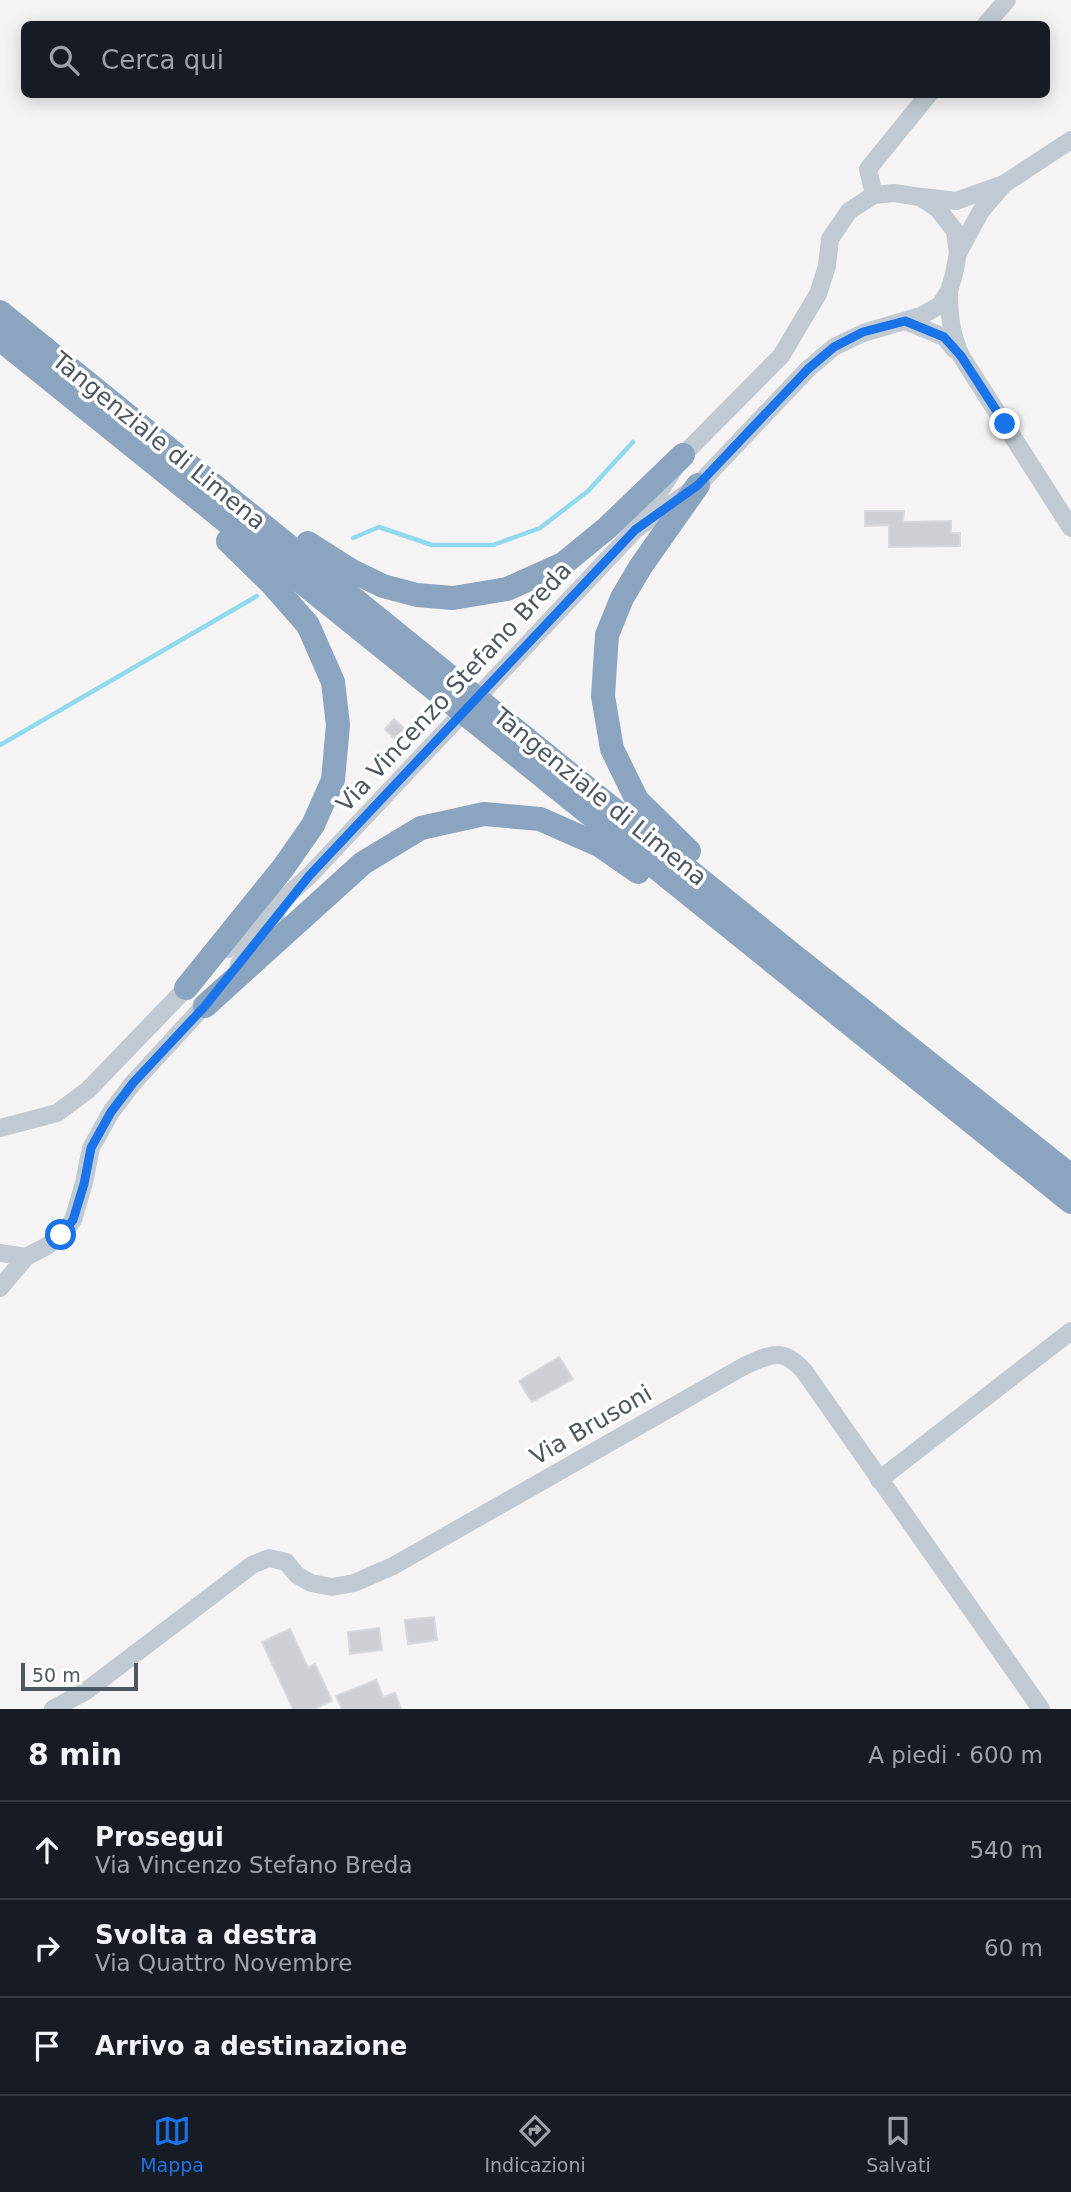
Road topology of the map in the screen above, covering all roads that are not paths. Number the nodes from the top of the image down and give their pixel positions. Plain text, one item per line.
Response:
1 (1007, 0) edge
2 (989, 21) edge
3 (926, 98) edge
4 (1071, 140) edge
5 (1004, 184) junction
6 (874, 195) junction
7 (919, 197) junction
8 (958, 253) junction
9 (948, 291) junction
10 (0, 312) edge
11 (905, 321) junction
12 (0, 339) edge
13 (961, 356) junction
14 (104, 409) junction
15 (683, 455) junction
16 (698, 485) junction
17 (1071, 528) edge
18 (635, 530) junction
19 (485, 717) junction
20 (309, 876) junction
21 (788, 951) junction
22 (186, 988) junction
23 (808, 991) junction
24 (205, 1006) junction
25 (0, 1128) edge
26 (1071, 1176) edge
27 (1071, 1202) edge
28 (0, 1253) edge
29 (26, 1257) junction
30 (0, 1288) edge
31 (1071, 1331) edge
32 (879, 1480) junction
33 (53, 1709) edge
34 (1041, 1709) edge

1 - 2 street
3 - 6 street
4 - 5 street
5 - 7 street
5 - 8 street
6 - 7 street
6 - 15 street, Via Vincenzo Stefano Breda
7 - 8 street
8 - 9 street
9 - 11 street, Via Vincenzo Stefano Breda
9 - 13 street
10 - 14 highway, Tangenziale di Limena
11 - 13 street
11 - 16 street, Via Vincenzo Stefano Breda
12 - 14 highway, Tangenziale di Limena
13 - 17 street
14 - 15 highway
14 - 19 highway, Tangenziale di Limena
14 - 22 highway
15 - 18 street, Via Vincenzo Stefano Breda
16 - 18 street, Via Vincenzo Stefano Breda
16 - 21 highway
18 - 20 street, Via Vincenzo Stefano Breda
19 - 21 highway, Tangenziale di Limena
19 - 23 highway, Tangenziale di Limena
20 - 22 street, Via Vincenzo Stefano Breda
20 - 24 street, Via Vincenzo Stefano Breda
21 - 26 highway, Tangenziale di Limena
22 - 25 street, Via Vincenzo Stefano Breda
23 - 24 highway
23 - 27 highway, Tangenziale di Limena
24 - 29 street, Via Vincenzo Stefano Breda
28 - 29 street
29 - 30 street, Via Vincenzo Stefano Breda
31 - 32 street
32 - 33 street, Via Brusoni
32 - 34 street, Via Brusoni

